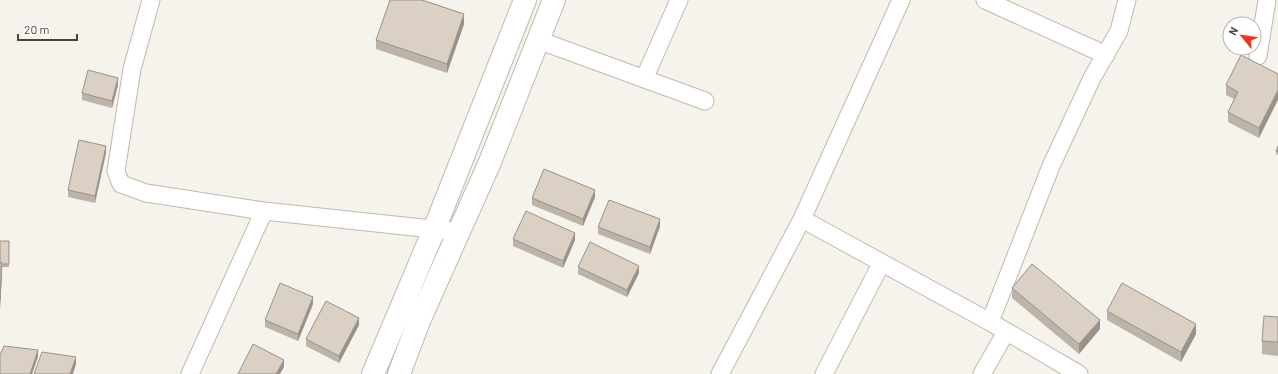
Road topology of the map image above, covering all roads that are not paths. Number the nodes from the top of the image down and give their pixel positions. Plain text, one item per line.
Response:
1 (151, 0) edge
2 (525, 0) edge
3 (554, 0) edge
4 (679, 0) edge
5 (901, 0) edge
6 (985, 0) edge
7 (1127, 0) edge
8 (1266, 0) edge
9 (1262, 28) edge
10 (538, 40) junction
11 (1106, 55) junction
12 (644, 79) junction
13 (705, 101) dead end
14 (264, 211) junction
15 (802, 219) junction
16 (434, 230) junction
17 (460, 232) junction
18 (881, 264) junction
19 (990, 322) junction
20 (1006, 332) junction
21 (190, 374) edge
22 (373, 374) edge
23 (399, 374) edge
24 (720, 374) edge
25 (824, 374) edge
26 (982, 374) edge
27 (1079, 374) edge

1 - 14 street
2 - 16 street
3 - 10 street
4 - 12 street
5 - 15 street
6 - 11 street
7 - 11 street
8 - 9 street
10 - 12 street
10 - 17 street
11 - 19 street
12 - 13 street
14 - 16 street
14 - 21 street
15 - 18 street
15 - 24 street
16 - 17 street
16 - 22 street
17 - 23 street
18 - 19 street
18 - 25 street
19 - 20 street
20 - 26 street
20 - 27 street

